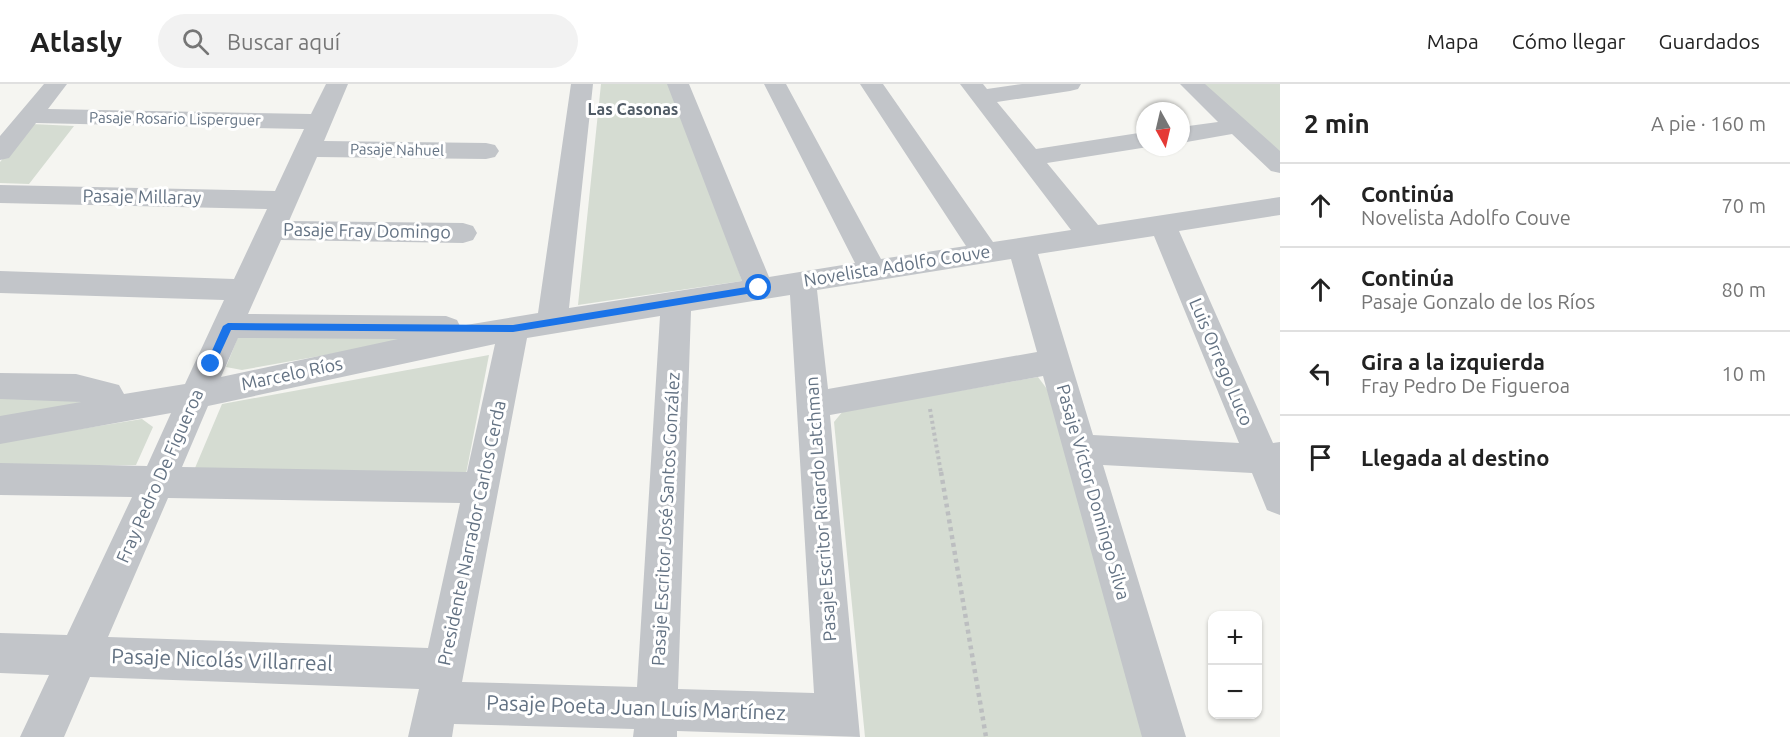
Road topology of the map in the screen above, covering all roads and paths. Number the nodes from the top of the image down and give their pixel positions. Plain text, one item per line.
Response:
1 (56, 84) edge
2 (337, 84) edge
3 (582, 84) edge
4 (678, 84) edge
5 (775, 84) edge
6 (871, 84) edge
7 (1070, 84) edge
8 (1191, 84) edge
9 (976, 90) edge
10 (30, 116) junction
11 (320, 122) junction
12 (1238, 126) junction
13 (1190, 134) edge
14 (1136, 141) edge
15 (308, 148) junction
16 (486, 151) dead end
17 (0, 152) edge
18 (1029, 158) junction
19 (1280, 165) edge
20 (0, 194) edge
21 (285, 200) junction
22 (1279, 208) edge
23 (1163, 225) junction
24 (272, 230) junction
25 (463, 233) dead end
26 (1091, 236) junction
27 (1022, 247) junction
28 (985, 252) junction
29 (873, 270) junction
30 (0, 282) edge
31 (800, 282) junction
32 (759, 288) junction
33 (244, 290) junction
34 (676, 302) junction
35 (552, 322) junction
36 (228, 326) junction
37 (513, 328) junction
38 (1055, 361) junction
39 (926, 385) junction
40 (0, 386) edge
41 (197, 395) junction
42 (813, 405) junction
43 (108, 410) junction
44 (0, 430) edge
45 (1081, 449) junction
46 (1271, 458) edge
47 (0, 479) edge
48 (158, 481) junction
49 (481, 488) junction
50 (1280, 500) edge
51 (0, 653) edge
52 (80, 654) junction
53 (437, 703) edge
54 (655, 723) edge
55 (837, 726) edge
56 (42, 737) edge
57 (986, 737) edge
58 (1164, 737) edge

1 - 10 street
2 - 11 street, Fray Pedro De Figueroa
3 - 35 street
4 - 32 street
5 - 29 street
6 - 28 street
7 - 9 street
8 - 12 street
9 - 18 street
10 - 11 street, Pasaje Rosario Lisperguer
10 - 17 street
11 - 15 street, Fray Pedro De Figueroa
12 - 13 street
12 - 19 street
14 - 18 street
15 - 16 street, Pasaje Nahuel
15 - 21 street, Fray Pedro De Figueroa
18 - 26 street
20 - 21 street, Pasaje Millaray
21 - 24 street, Fray Pedro De Figueroa
22 - 23 street, Novelista Adolfo Couve
23 - 26 street, Novelista Adolfo Couve
23 - 46 street, Luis Orrego Luco
24 - 25 street, Pasaje Fray Domingo
24 - 33 street, Fray Pedro De Figueroa
26 - 27 street, Novelista Adolfo Couve
27 - 28 street, Novelista Adolfo Couve
27 - 38 street, Pasaje Víctor Domingo Silva
28 - 29 street, Novelista Adolfo Couve
29 - 31 street, Novelista Adolfo Couve
30 - 33 street
31 - 32 street, Novelista Adolfo Couve
31 - 42 street, Pasaje Escritor Ricardo Latchman
32 - 34 street, Novelista Adolfo Couve
33 - 36 street, Fray Pedro De Figueroa
34 - 35 street, Novelista Adolfo Couve
34 - 54 street, Pasaje Escritor José Santos González
35 - 37 street, Novelista Adolfo Couve
36 - 37 street
36 - 41 street, Fray Pedro De Figueroa
37 - 41 street, Marcelo Ríos
37 - 49 street, Presidente Narrador Carlos Cerda
38 - 39 street
38 - 45 street, Pasaje Víctor Domingo Silva
39 - 42 street
39 - 57 path
40 - 43 street
41 - 43 street, Marcelo Ríos
41 - 48 street, Fray Pedro De Figueroa
42 - 55 street, Pasaje Escritor Ricardo Latchman
43 - 44 street, Marcelo Ríos
45 - 46 street
45 - 58 street, Pasaje Víctor Domingo Silva
46 - 50 street, Luis Orrego Luco
47 - 48 street
48 - 49 street
48 - 52 street, Fray Pedro De Figueroa
49 - 53 street, Presidente Narrador Carlos Cerda
51 - 52 street, Pasaje Nicolás Villarreal
52 - 53 street, Pasaje Nicolás Villarreal
52 - 56 street, Fray Pedro De Figueroa
53 - 54 street, Pasaje Poeta Juan Luis Martínez
54 - 55 street, Pasaje Poeta Juan Luis Martínez

